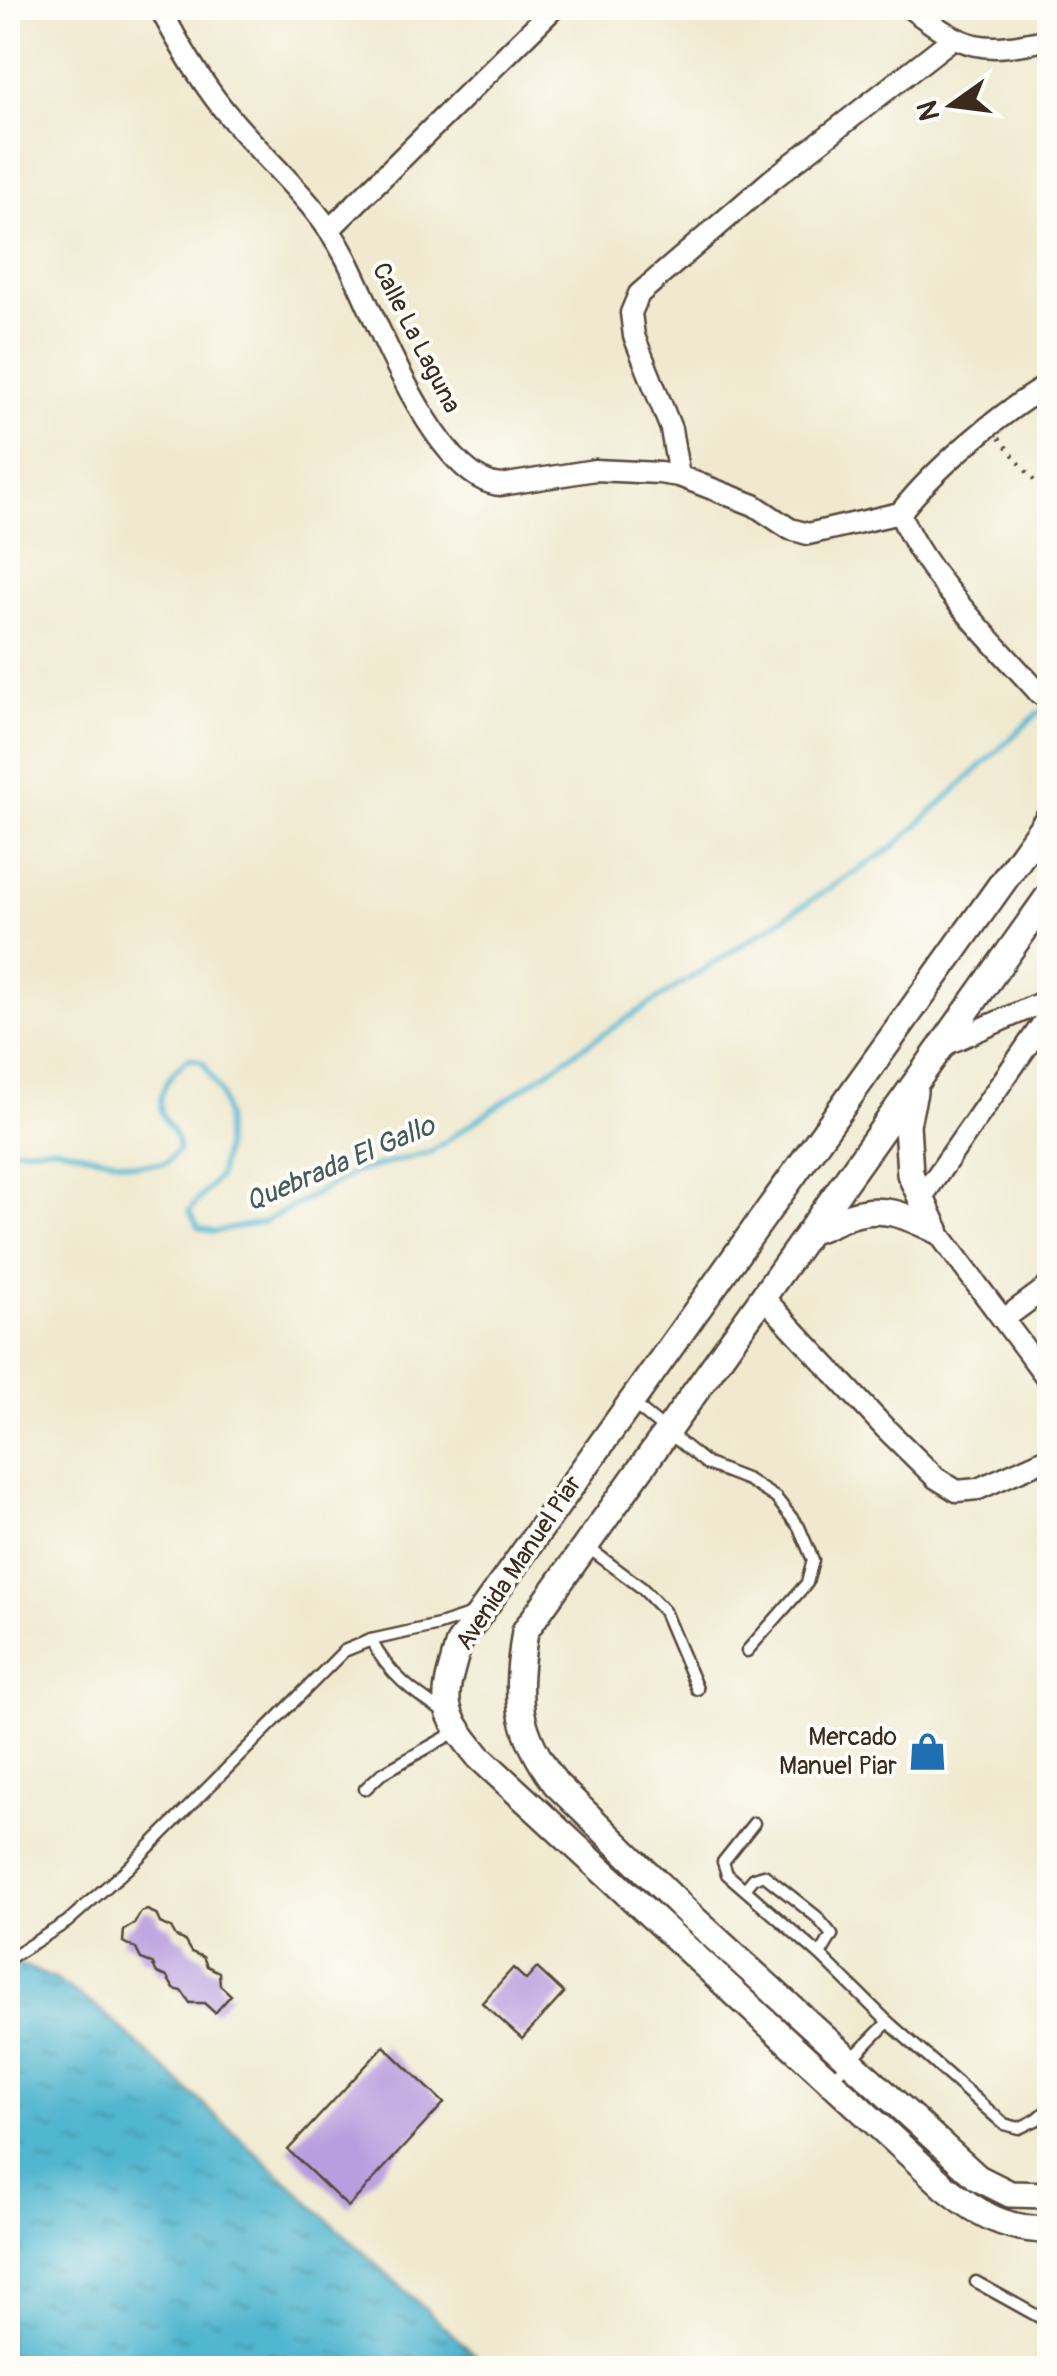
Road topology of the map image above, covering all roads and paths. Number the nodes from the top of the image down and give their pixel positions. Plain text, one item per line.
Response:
1 (160, 8) edge
2 (554, 8) edge
3 (910, 8) edge
4 (952, 39) junction
5 (1050, 39) edge
6 (330, 229) junction
7 (1050, 384) edge
8 (990, 427) junction
9 (680, 476) junction
10 (1050, 500) edge
11 (900, 513) junction
12 (1050, 695) edge
13 (1045, 834) edge
14 (1050, 894) edge
15 (1050, 1000) edge
16 (1050, 1013) edge
17 (942, 1046) junction
18 (915, 1085) junction
19 (920, 1200) junction
20 (936, 1230) junction
21 (810, 1231) junction
22 (1050, 1286) edge
23 (763, 1297) junction
24 (1004, 1319) junction
25 (1050, 1382) edge
26 (631, 1402) junction
27 (668, 1432) junction
28 (1050, 1457) edge
29 (586, 1546) junction
30 (482, 1610) junction
31 (371, 1640) junction
32 (746, 1650) dead end
33 (697, 1689) dead end
34 (453, 1723) junction
35 (364, 1789) dead end
36 (754, 1824) dead end
37 (745, 1889) junction
38 (817, 1917) junction
39 (799, 1936) junction
40 (820, 1955) junction
41 (8, 1959) edge
42 (888, 2022) junction
43 (850, 2061) junction
44 (830, 2081) junction
45 (1050, 2108) edge
46 (1050, 2195) edge
47 (1050, 2230) edge
48 (976, 2282) dead end
49 (1050, 2323) edge

1 - 6 street, Calle La Laguna
2 - 6 street
3 - 4 street
4 - 5 street
4 - 9 street
6 - 9 street, Calle La Laguna
7 - 8 street
8 - 10 path
8 - 11 street
9 - 11 street, Calle La Laguna
11 - 12 street
13 - 26 street, Avenida Manuel Piar
14 - 17 street, Avenida Manuel Piar
15 - 17 street
16 - 19 street
17 - 18 street, Avenida Manuel Piar
18 - 19 street
18 - 21 street, Avenida Manuel Piar
19 - 20 street
20 - 21 street
20 - 24 street
21 - 23 street, Avenida Manuel Piar
22 - 24 street
23 - 27 street, Avenida Manuel Piar
23 - 28 street
24 - 25 street
26 - 27 lane
26 - 30 street, Avenida Manuel Piar
27 - 29 street, Avenida Manuel Piar
27 - 32 lane
29 - 33 lane
29 - 43 street, Avenida Manuel Piar
30 - 31 lane
30 - 34 street, Avenida Manuel Piar
31 - 34 lane
31 - 41 lane
34 - 35 lane
34 - 44 street
36 - 37 lane
37 - 38 lane
37 - 39 lane
38 - 39 lane
38 - 40 lane
39 - 40 lane
40 - 42 lane
42 - 43 lane
42 - 45 lane
43 - 44 lane
43 - 46 street, Avenida Manuel Piar
44 - 47 street
48 - 49 lane

